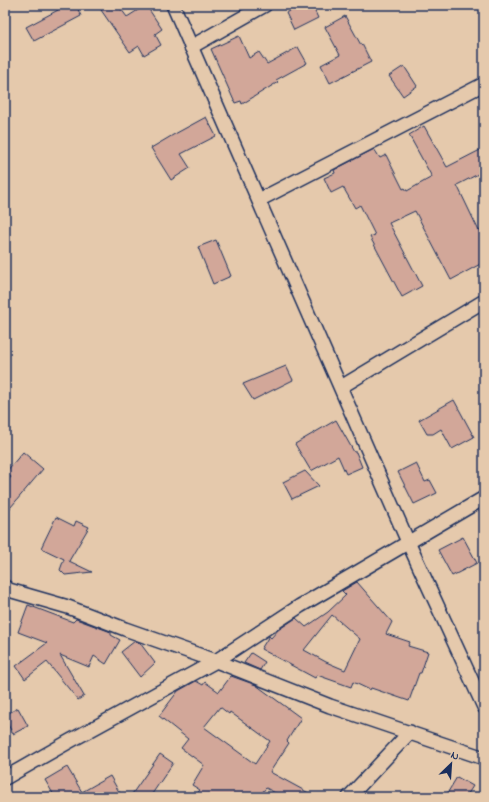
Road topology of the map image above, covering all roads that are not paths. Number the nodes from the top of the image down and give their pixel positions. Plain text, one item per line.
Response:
1 (173, 5) edge
2 (265, 5) edge
3 (192, 47) junction
4 (484, 84) edge
5 (259, 200) junction
6 (484, 301) edge
7 (341, 387) junction
8 (484, 498) edge
9 (408, 542) junction
10 (5, 587) edge
11 (216, 661) junction
12 (484, 704) edge
13 (410, 732) junction
14 (484, 758) edge
15 (5, 778) edge
16 (349, 797) edge

1 - 3 street
2 - 3 street
3 - 5 street
4 - 5 street
5 - 7 street
6 - 7 street
7 - 9 street
8 - 9 street
9 - 11 street
9 - 12 street
10 - 11 street
11 - 13 street
11 - 15 street
13 - 14 street
13 - 16 street

